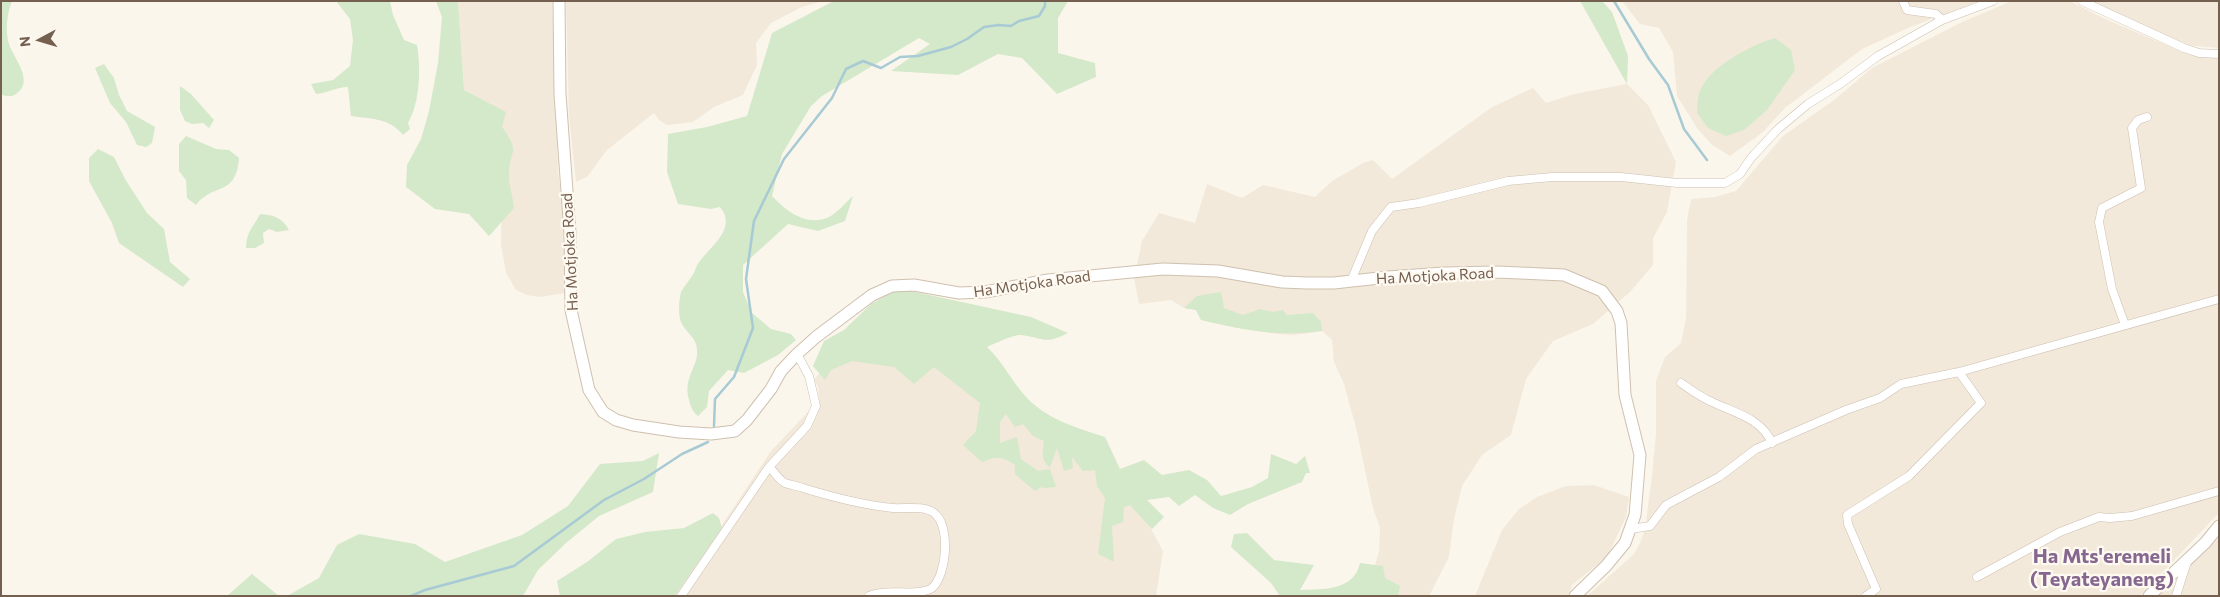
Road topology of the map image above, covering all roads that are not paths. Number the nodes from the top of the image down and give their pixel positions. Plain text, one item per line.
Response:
1 (559, 1) edge
2 (1903, 1) edge
3 (1993, 1) edge
4 (2082, 1) edge
5 (1942, 20) junction
6 (2219, 54) edge
7 (2147, 117) dead end
8 (1351, 281) junction
9 (2219, 299) edge
10 (2125, 325) junction
11 (797, 354) junction
12 (1959, 372) junction
13 (1681, 383) dead end
14 (1772, 443) junction
15 (769, 467) junction
16 (2219, 491) edge
17 (2219, 526) edge
18 (1631, 529) junction
19 (2189, 557) junction
20 (1977, 577) dead end
21 (681, 596) edge
22 (869, 596) edge
23 (1575, 596) edge
24 (1866, 596) edge
25 (2149, 596) edge
26 (2176, 596) edge

1 - 11 street, Ha Motjoka Road
2 - 5 street
3 - 5 street
4 - 6 street
5 - 8 street
7 - 10 street
8 - 11 street, Ha Motjoka Road
8 - 18 street, Ha Motjoka Road
9 - 10 street
10 - 12 street
11 - 15 street
12 - 14 street
12 - 24 street
13 - 14 street
14 - 18 street
15 - 21 street
15 - 22 street
16 - 20 street
17 - 19 street
18 - 23 street, Ha Motjoka Road
19 - 25 street
19 - 26 street

